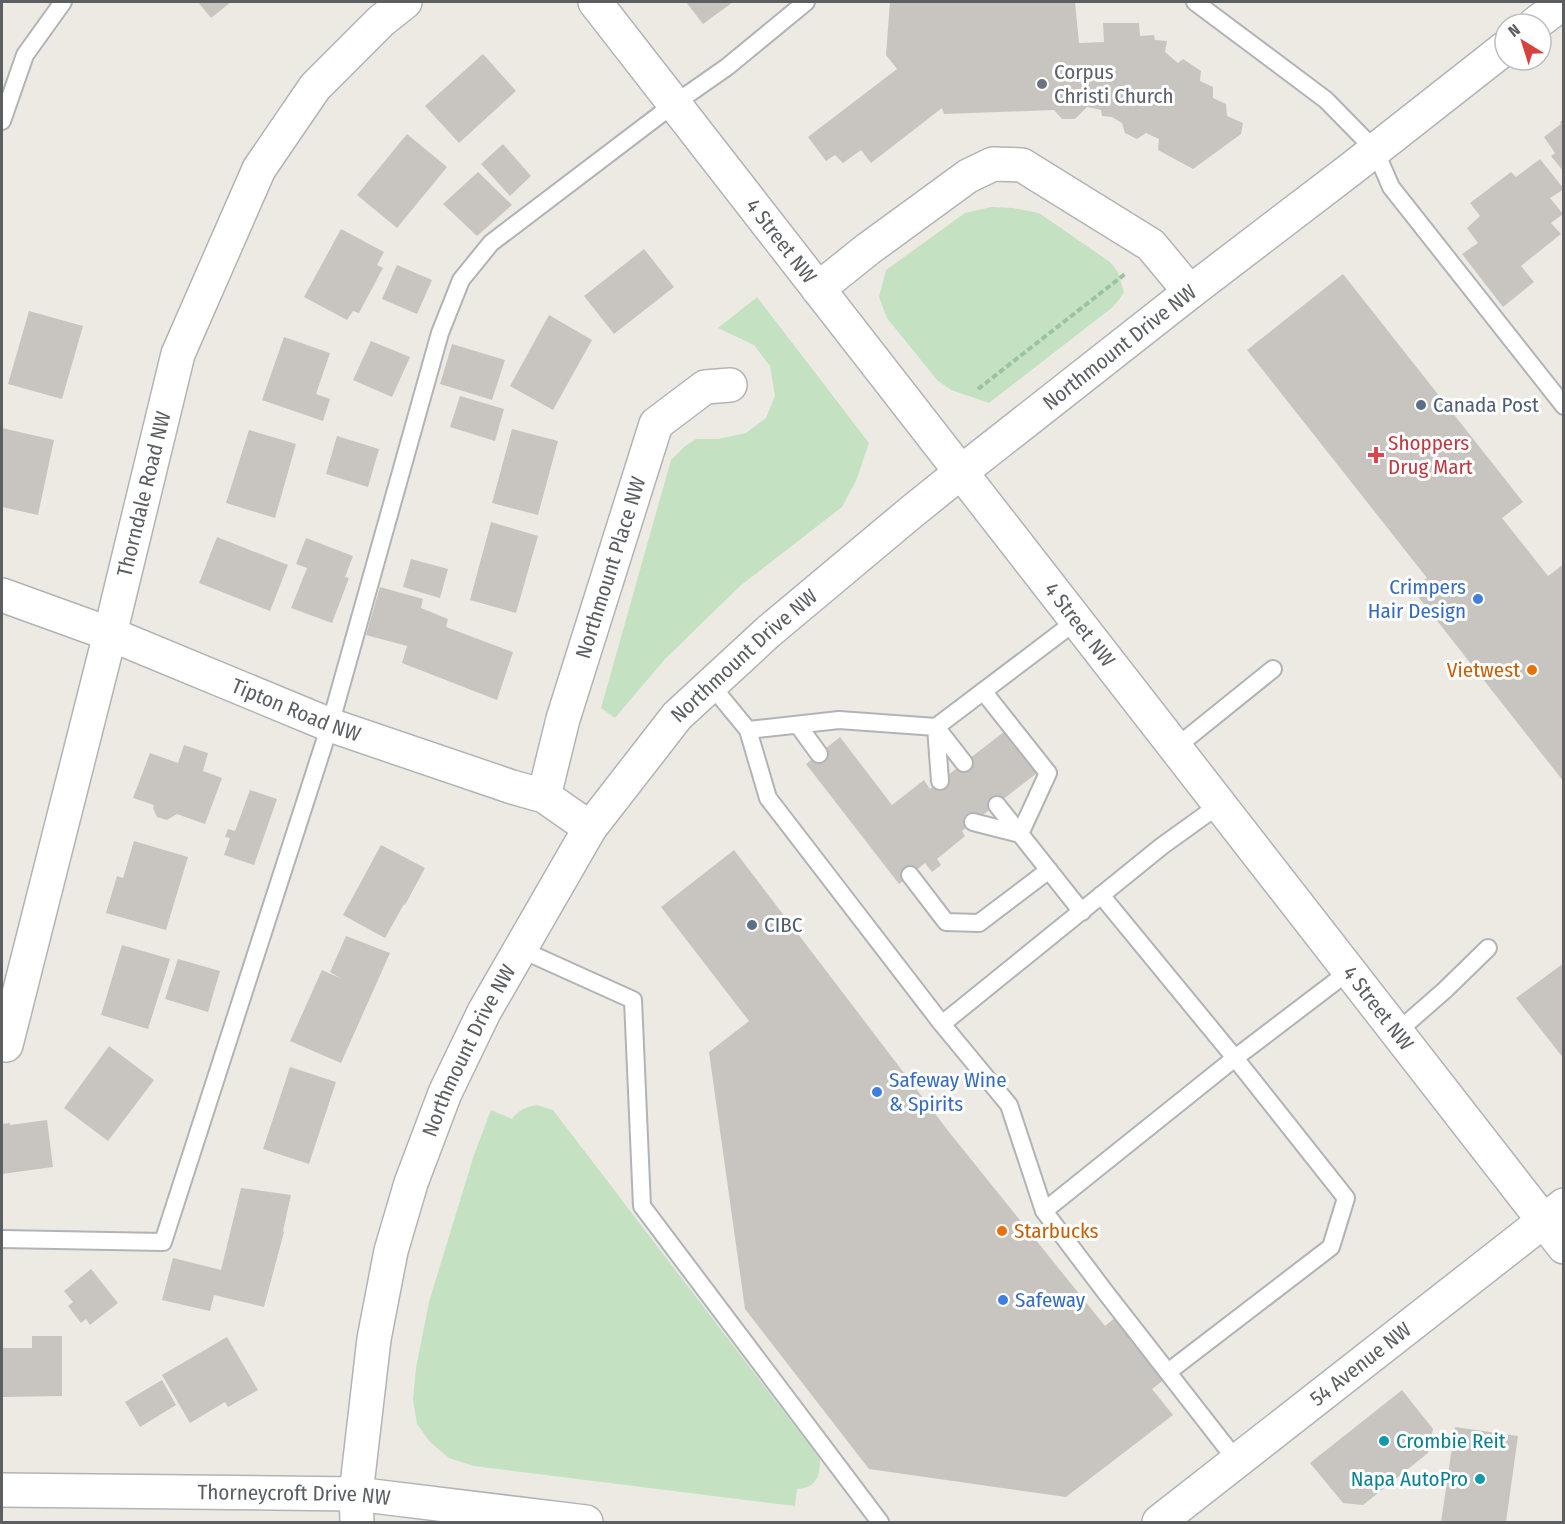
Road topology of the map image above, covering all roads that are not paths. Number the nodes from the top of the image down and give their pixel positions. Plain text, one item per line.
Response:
1 (63, 2) edge
2 (405, 2) edge
3 (594, 2) edge
4 (806, 2) edge
5 (1195, 2) edge
6 (1563, 2) edge
7 (1550, 12) edge
8 (1493, 57) edge
9 (674, 104) junction
10 (2, 121) edge
11 (1374, 150) junction
12 (818, 289) junction
13 (1190, 292) junction
14 (730, 385) dead end
15 (1563, 406) edge
16 (961, 472) junction
17 (2, 595) edge
18 (1076, 621) junction
19 (110, 634) junction
20 (1273, 669) dead end
21 (711, 685) junction
22 (983, 691) junction
23 (330, 725) junction
24 (798, 725) junction
25 (936, 727) junction
26 (748, 730) junction
27 (1175, 748) junction
28 (819, 754) dead end
29 (964, 763) dead end
30 (940, 782) dead end
31 (544, 796) junction
32 (997, 805) dead end
33 (1219, 805) junction
34 (973, 822) dead end
35 (590, 828) junction
36 (1020, 834) junction
37 (1049, 870) junction
38 (910, 875) dead end
39 (1101, 895) junction
40 (1082, 912) junction
41 (520, 948) junction
42 (1488, 948) dead end
43 (1348, 972) junction
44 (942, 1024) junction
45 (1397, 1032) junction
46 (6, 1045) dead end
47 (1235, 1058) junction
48 (1044, 1211) junction
49 (1553, 1213) edge
50 (2, 1239) edge
51 (1563, 1247) edge
52 (1168, 1372) junction
53 (1238, 1461) junction
54 (2, 1491) edge
55 (356, 1508) edge
56 (586, 1522) edge
57 (880, 1522) edge
58 (1160, 1522) edge

1 - 10 lane
2 - 19 street, Thorndale Road NW
3 - 9 street, 4 Street NW
4 - 9 lane
5 - 11 lane
6 - 7 street
8 - 11 street, Northmount Drive NW
9 - 12 street, 4 Street NW
9 - 23 lane
11 - 13 street, Northmount Drive NW
11 - 15 lane
12 - 13 street
12 - 16 street, 4 Street NW
13 - 16 street, Northmount Drive NW
14 - 31 street, Northmount Place NW
16 - 18 street, 4 Street NW
16 - 21 street, Northmount Drive NW
17 - 19 street, Tipton Road NW
18 - 22 lane
18 - 27 street, 4 Street NW
19 - 23 street, Tipton Road NW
19 - 46 street, Thorndale Road NW
20 - 27 lane
21 - 26 lane
21 - 35 street, Northmount Drive NW
22 - 25 lane
22 - 36 lane
23 - 31 street, Tipton Road NW
23 - 50 lane
24 - 25 lane
24 - 26 lane
24 - 28 lane
25 - 29 lane
25 - 30 lane
26 - 44 lane
27 - 33 street, 4 Street NW
31 - 35 street, Tipton Road NW
32 - 36 lane
33 - 39 lane
33 - 43 street, 4 Street NW
34 - 36 lane
35 - 41 street, Northmount Drive NW
36 - 37 lane
37 - 38 lane
37 - 40 lane
39 - 40 lane
39 - 47 lane
40 - 44 lane
41 - 55 street, Northmount Drive NW
41 - 57 lane
42 - 45 lane
43 - 45 street, 4 Street NW
43 - 47 lane
44 - 48 lane
45 - 49 street, 4 Street NW
47 - 48 lane
47 - 52 lane
48 - 52 lane
49 - 51 street, 4 Street NW
49 - 53 street, 54 Avenue NW
52 - 53 lane
53 - 58 street, 54 Avenue NW
54 - 55 street, Thorneycroft Drive NW
55 - 56 street, Thorneycroft Drive NW

